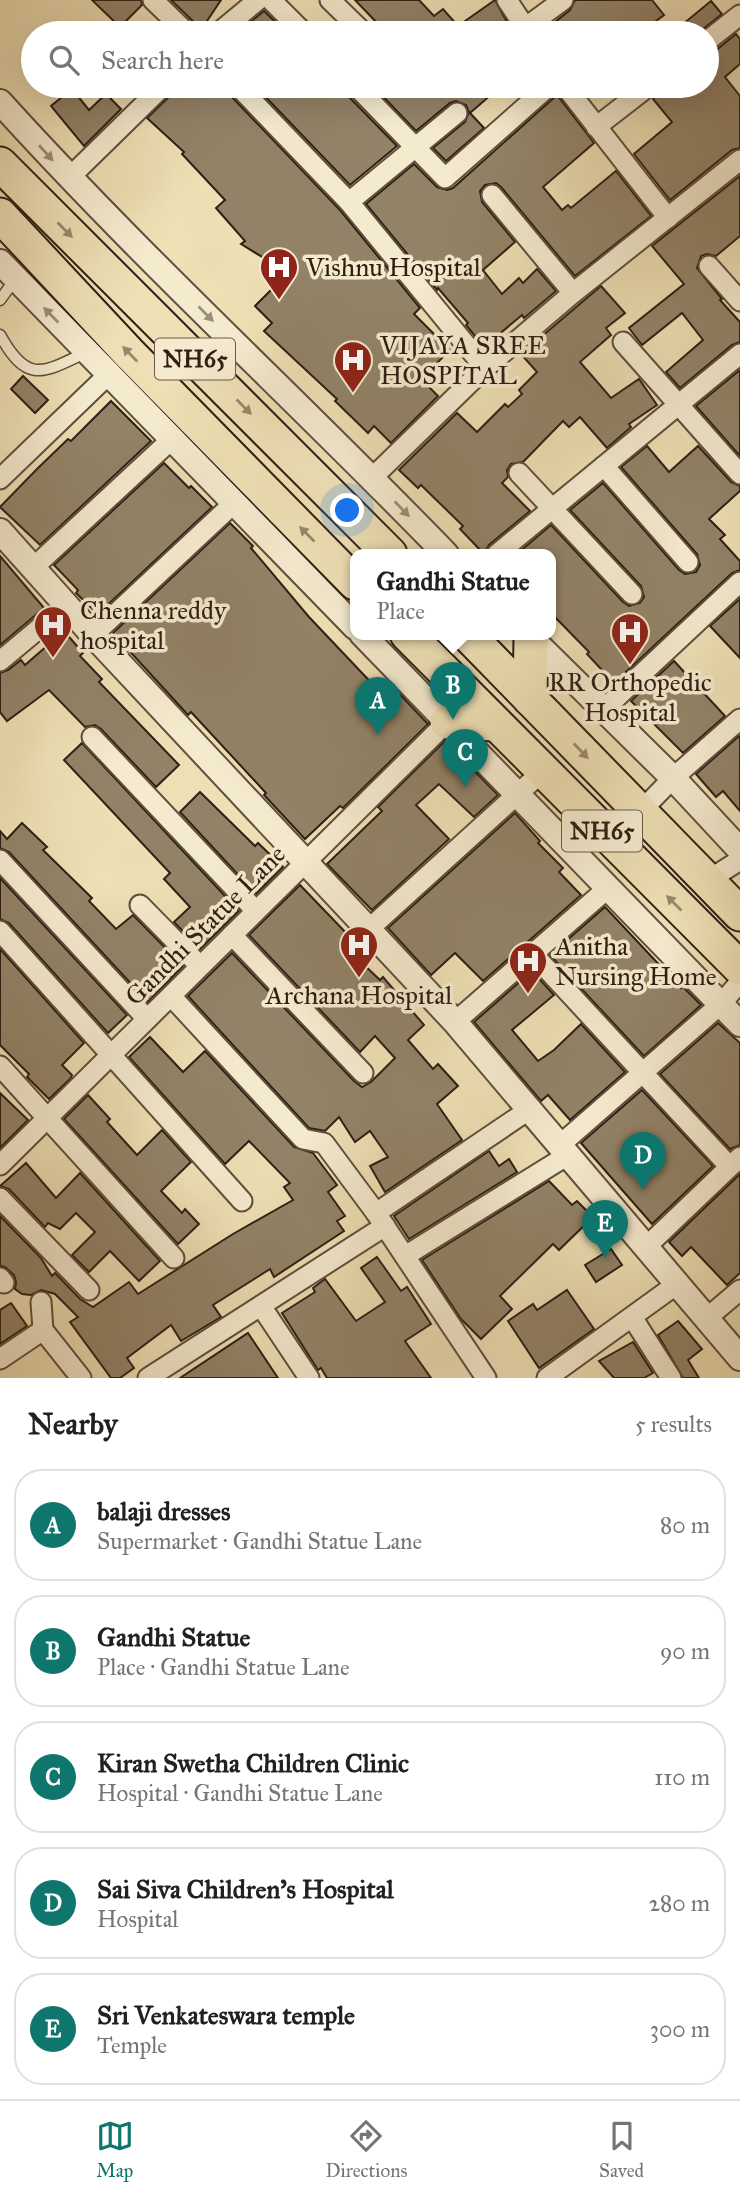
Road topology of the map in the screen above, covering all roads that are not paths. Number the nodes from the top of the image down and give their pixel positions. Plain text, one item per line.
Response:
1 (153, 0) edge
2 (258, 0) edge
3 (271, 0) edge
4 (330, 0) edge
5 (507, 0) edge
6 (563, 0) edge
7 (175, 8) edge
8 (738, 20) edge
9 (233, 21) edge
10 (292, 21) edge
11 (352, 21) edge
12 (521, 21) edge
13 (538, 21) edge
14 (719, 33) edge
15 (151, 98) edge
16 (249, 98) edge
17 (368, 98) edge
18 (535, 98) edge
19 (574, 98) edge
20 (633, 98) edge
21 (0, 102) edge
22 (457, 113) dead end
23 (596, 127) junction
24 (417, 147) junction
25 (740, 160) edge
26 (0, 164) edge
27 (69, 178) junction
28 (492, 195) dead end
29 (349, 202) junction
30 (0, 215) edge
31 (668, 218) junction
32 (709, 267) dead end
33 (8, 270) edge
34 (573, 293) junction
35 (0, 300) edge
36 (740, 301) edge
37 (0, 335) edge
38 (623, 342) dead end
39 (88, 352) junction
40 (740, 354) edge
41 (485, 369) junction
42 (109, 374) junction
43 (678, 405) junction
44 (172, 439) junction
45 (604, 466) junction
46 (519, 473) dead end
47 (740, 474) edge
48 (372, 478) junction
49 (0, 479) edge
50 (234, 503) junction
51 (553, 508) junction
52 (0, 531) edge
53 (385, 549) edge
54 (441, 549) edge
55 (503, 549) edge
56 (688, 562) dead end
57 (34, 567) junction
58 (350, 578) edge
59 (740, 582) edge
60 (632, 594) dead end
61 (66, 606) junction
62 (350, 622) edge
63 (93, 635) junction
64 (368, 640) edge
65 (413, 640) edge
66 (472, 640) edge
67 (529, 640) edge
68 (533, 640) edge
69 (0, 661) edge
70 (530, 699) junction
71 (603, 710) junction
72 (740, 719) edge
73 (446, 722) junction
74 (496, 724) junction
75 (92, 737) dead end
76 (543, 771) junction
77 (673, 778) junction
78 (518, 796) junction
79 (640, 812) junction
80 (740, 850) edge
81 (0, 860) edge
82 (740, 860) edge
83 (305, 862) junction
84 (707, 881) junction
85 (608, 888) junction
86 (140, 905) dead end
87 (256, 911) junction
88 (740, 915) edge
89 (370, 928) junction
90 (0, 931) edge
91 (232, 934) junction
92 (533, 954) junction
93 (200, 967) junction
94 (740, 968) edge
95 (740, 982) edge
96 (171, 996) junction
97 (721, 1004) junction
98 (148, 1019) junction
99 (456, 1022) junction
100 (740, 1024) edge
101 (112, 1054) junction
102 (0, 1066) edge
103 (363, 1073) dead end
104 (643, 1074) junction
105 (530, 1110) junction
106 (48, 1117) junction
107 (564, 1150) junction
108 (735, 1161) edge
109 (0, 1165) edge
110 (0, 1198) edge
111 (242, 1201) dead end
112 (380, 1219) junction
113 (646, 1247) junction
114 (405, 1256) junction
115 (174, 1258) dead end
116 (677, 1284) junction
117 (89, 1290) dead end
118 (740, 1290) edge
119 (41, 1301) dead end
120 (261, 1306) junction
121 (632, 1317) junction
122 (707, 1318) junction
123 (43, 1330) junction
124 (740, 1358) edge
125 (0, 1359) edge
126 (81, 1378) edge
127 (148, 1378) edge
128 (309, 1378) edge
129 (486, 1378) edge
130 (547, 1378) edge
131 (671, 1378) edge

1 - 7 street
2 - 9 street
3 - 10 street
4 - 11 street
5 - 12 street
6 - 13 street
8 - 14 street
15 - 27 street
16 - 29 street
17 - 24 street
18 - 24 street
19 - 23 street
20 - 23 street
21 -> 27 street
22 - 24 street
23 - 31 street
24 - 29 street
25 - 31 street
26 -> 53 highway, NH65
27 -> 48 street
28 - 34 street
29 - 41 street
58 -> 30 highway, NH65
31 - 34 street
32 - 36 street
33 - 35 lane
39 -> 33 street
34 - 41 street
37 - 39 lane
38 - 43 street
39 - 42 street
40 - 43 street
41 - 48 street
42 - 44 street
42 - 49 street
43 - 45 street
43 - 47 street
44 - 50 street
44 - 57 street
45 - 51 street
45 - 56 street
46 - 51 street
48 -> 54 street
50 - 62 street
50 - 63 street
51 - 55 street
51 - 60 street
52 - 57 street
57 - 61 street
59 - 71 street
61 - 63 street
61 - 69 street
63 - 83 street
64 - 73 street
65 - 74 highway, NH65
66 - 70 highway, NH65
67 - 70 highway
68 - 71 street
70 -> 79 highway, NH65
71 - 77 street
72 - 77 street
73 - 74 highway
73 - 78 street
73 - 83 street, Gandhi Statue Lane
74 - 76 highway, NH65
75 - 87 street
76 - 78 street
94 -> 76 highway, NH65
77 - 79 street
77 - 80 street
78 - 85 street
78 - 89 street
79 - 84 highway, NH65
81 - 98 street
82 - 84 street
83 - 87 street, Gandhi Statue Lane
83 - 89 street
84 - 88 highway, NH65
85 - 92 street
85 - 97 street
86 - 93 street
87 - 91 street, Gandhi Statue Lane
89 - 99 street
90 - 101 street
91 - 93 street, Gandhi Statue Lane
91 - 103 street
92 - 99 street
92 - 104 street
93 - 96 street, Gandhi Statue Lane
95 - 97 street
96 - 98 street, Gandhi Statue Lane
96 - 112 street
97 - 100 street
97 - 104 street
98 - 101 street, Gandhi Statue Lane
99 - 105 street
101 - 106 street, Gandhi Statue Lane
101 - 111 street
102 - 106 street
104 - 107 street
104 - 108 street
105 - 107 street
105 - 112 street
106 - 109 street, Gandhi Statue Lane
106 - 115 street
107 - 113 street
107 - 114 street
108 - 113 street
110 - 117 street
112 - 114 street
112 - 120 street
113 - 116 street
114 - 129 street
116 - 121 street
116 - 122 street
118 - 122 street
119 - 123 street
120 - 127 street
120 - 128 street
121 - 130 street
121 - 131 street
122 - 124 street
123 - 125 street
123 - 126 street

